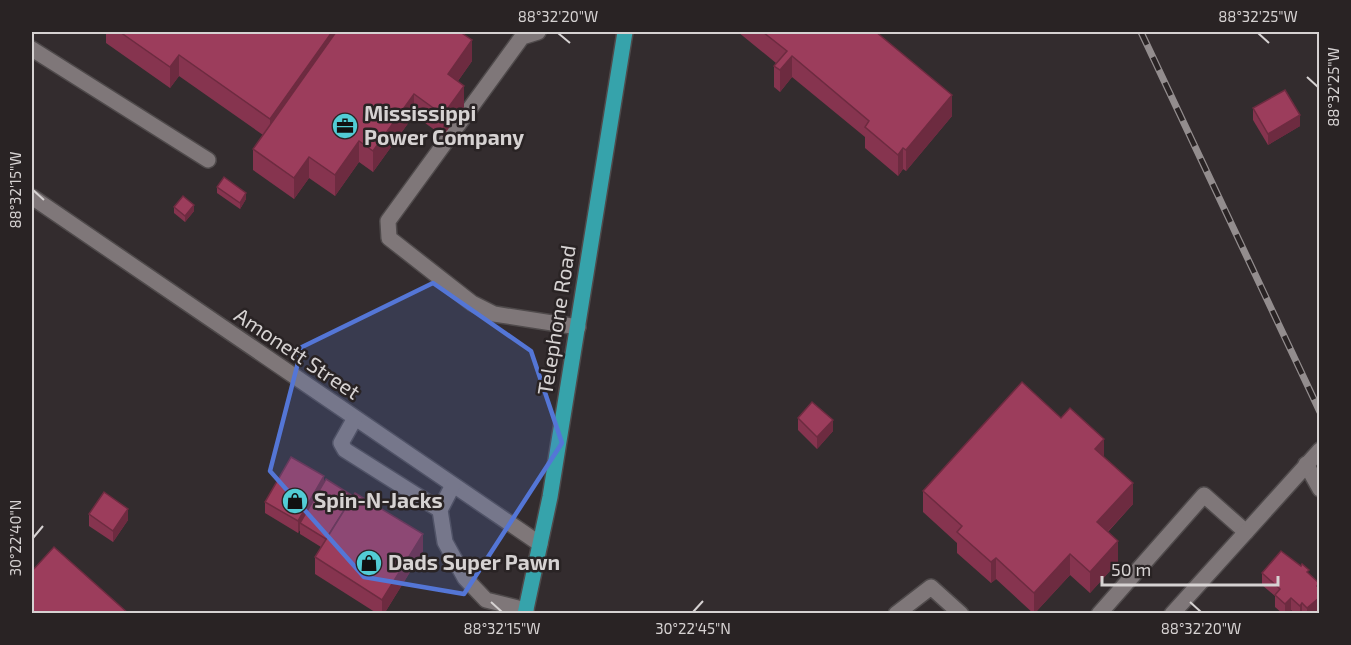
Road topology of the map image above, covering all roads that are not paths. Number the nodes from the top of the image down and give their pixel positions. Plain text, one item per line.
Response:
1 (538, 32) edge
2 (625, 32) edge
3 (32, 49) edge
4 (208, 160) dead end
5 (32, 197) edge
6 (578, 327) junction
7 (355, 418) junction
8 (1320, 450) edge
9 (1306, 464) junction
10 (453, 485) junction
11 (1320, 489) edge
12 (440, 510) junction
13 (1246, 532) junction
14 (540, 544) junction
15 (526, 611) edge
16 (896, 614) edge
17 (961, 614) edge
18 (1099, 614) edge
19 (1172, 614) edge

1 - 6 street
2 - 6 main road, Telephone Road
3 - 4 street
5 - 7 street, Amonett Street
6 - 14 main road, Telephone Road
7 - 10 street, Amonett Street
7 - 12 street
8 - 9 street
9 - 11 street
9 - 13 street
10 - 12 street
10 - 14 street, Amonett Street
12 - 15 street
13 - 18 street
13 - 19 street
14 - 15 main road, Telephone Road
16 - 17 street

